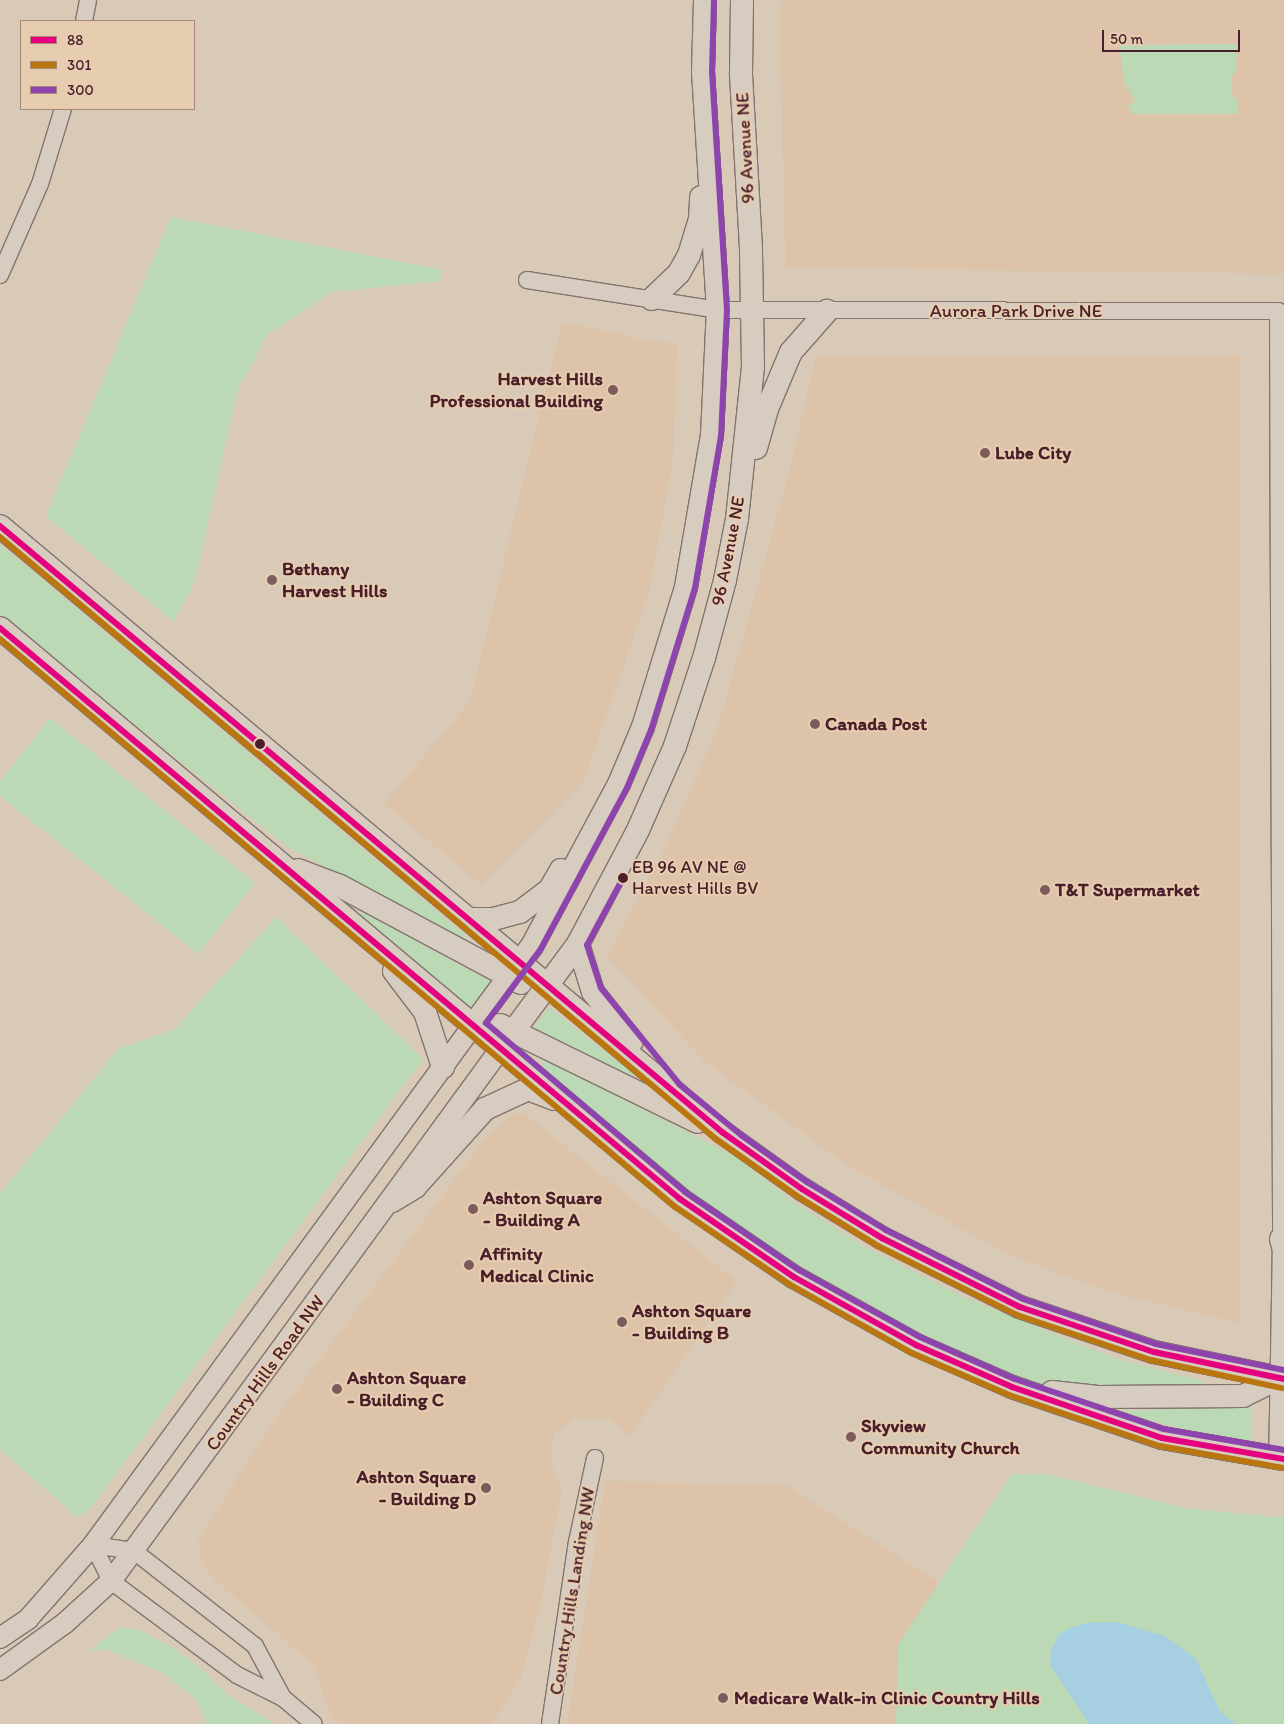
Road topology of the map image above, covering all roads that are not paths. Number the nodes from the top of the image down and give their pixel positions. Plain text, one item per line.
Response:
1 (88, 0) edge
2 (705, 0) edge
3 (742, 0) edge
4 (84, 20) edge
5 (63, 110) edge
6 (706, 119) junction
7 (0, 275) edge
8 (527, 280) dead end
9 (652, 300) junction
10 (718, 310) junction
11 (753, 310) junction
12 (827, 311) junction
13 (736, 519) junction
14 (0, 526) edge
15 (0, 628) edge
16 (609, 802) junction
17 (281, 864) junction
18 (470, 919) junction
19 (358, 928) junction
20 (578, 944) junction
21 (514, 970) junction
22 (549, 986) junction
23 (474, 1024) junction
24 (507, 1040) junction
25 (443, 1067) junction
26 (674, 1091) junction
27 (568, 1105) junction
28 (736, 1142) junction
29 (392, 1201) junction
30 (1282, 1245) edge
31 (1282, 1379) edge
32 (1012, 1387) junction
33 (595, 1458) dead end
34 (1280, 1458) edge
35 (93, 1544) junction
36 (134, 1551) junction
37 (111, 1581) junction
38 (0, 1638) edge
39 (0, 1670) edge
40 (283, 1698) junction
41 (314, 1724) edge
42 (550, 1724) edge

1 - 4 street
2 - 6 main road, 96 Avenue NE
3 - 11 main road, 96 Avenue NE
5 - 7 street
6 - 9 main road
6 - 10 main road, 96 Avenue NE
8 - 9 street, Aurora Park Drive NE
9 - 10 street, Aurora Park Drive NE
10 - 11 street, Aurora Park Drive NE
10 - 16 main road, 96 Avenue NE
11 - 12 street, Aurora Park Drive NE
11 - 13 main road, 96 Avenue NE
12 - 13 main road
12 - 30 street, Aurora Park Drive NE
13 - 20 main road, 96 Avenue NE
14 - 18 main road
15 - 17 main road
16 - 18 main road
16 - 21 main road, 96 Avenue NE
17 - 19 main road
17 - 21 main road
18 - 21 main road
19 - 23 main road
19 - 25 main road
20 - 22 main road, 96 Avenue NE
20 - 26 main road
21 - 22 main road
21 - 23 main road, 96 Avenue NE
22 - 24 main road, 96 Avenue NE
22 - 26 main road
23 - 24 main road
23 - 25 street, Country Hills Road NW
24 - 27 main road
24 - 28 main road
24 - 29 street, Country Hills Road NW
25 - 35 street, Country Hills Road NW
26 - 28 main road
27 - 29 main road
27 - 32 main road
28 - 31 main road
29 - 36 street, Country Hills Road NW
30 - 31 street
31 - 32 main road
31 - 34 street
32 - 34 main road
33 - 42 street, Country Hills Landing NW
35 - 36 street
35 - 37 street
35 - 38 street, Country Hills Road NW
36 - 37 street, Country Hills Road NW
36 - 40 street
37 - 39 street, Country Hills Road NW
37 - 40 street
40 - 41 street

